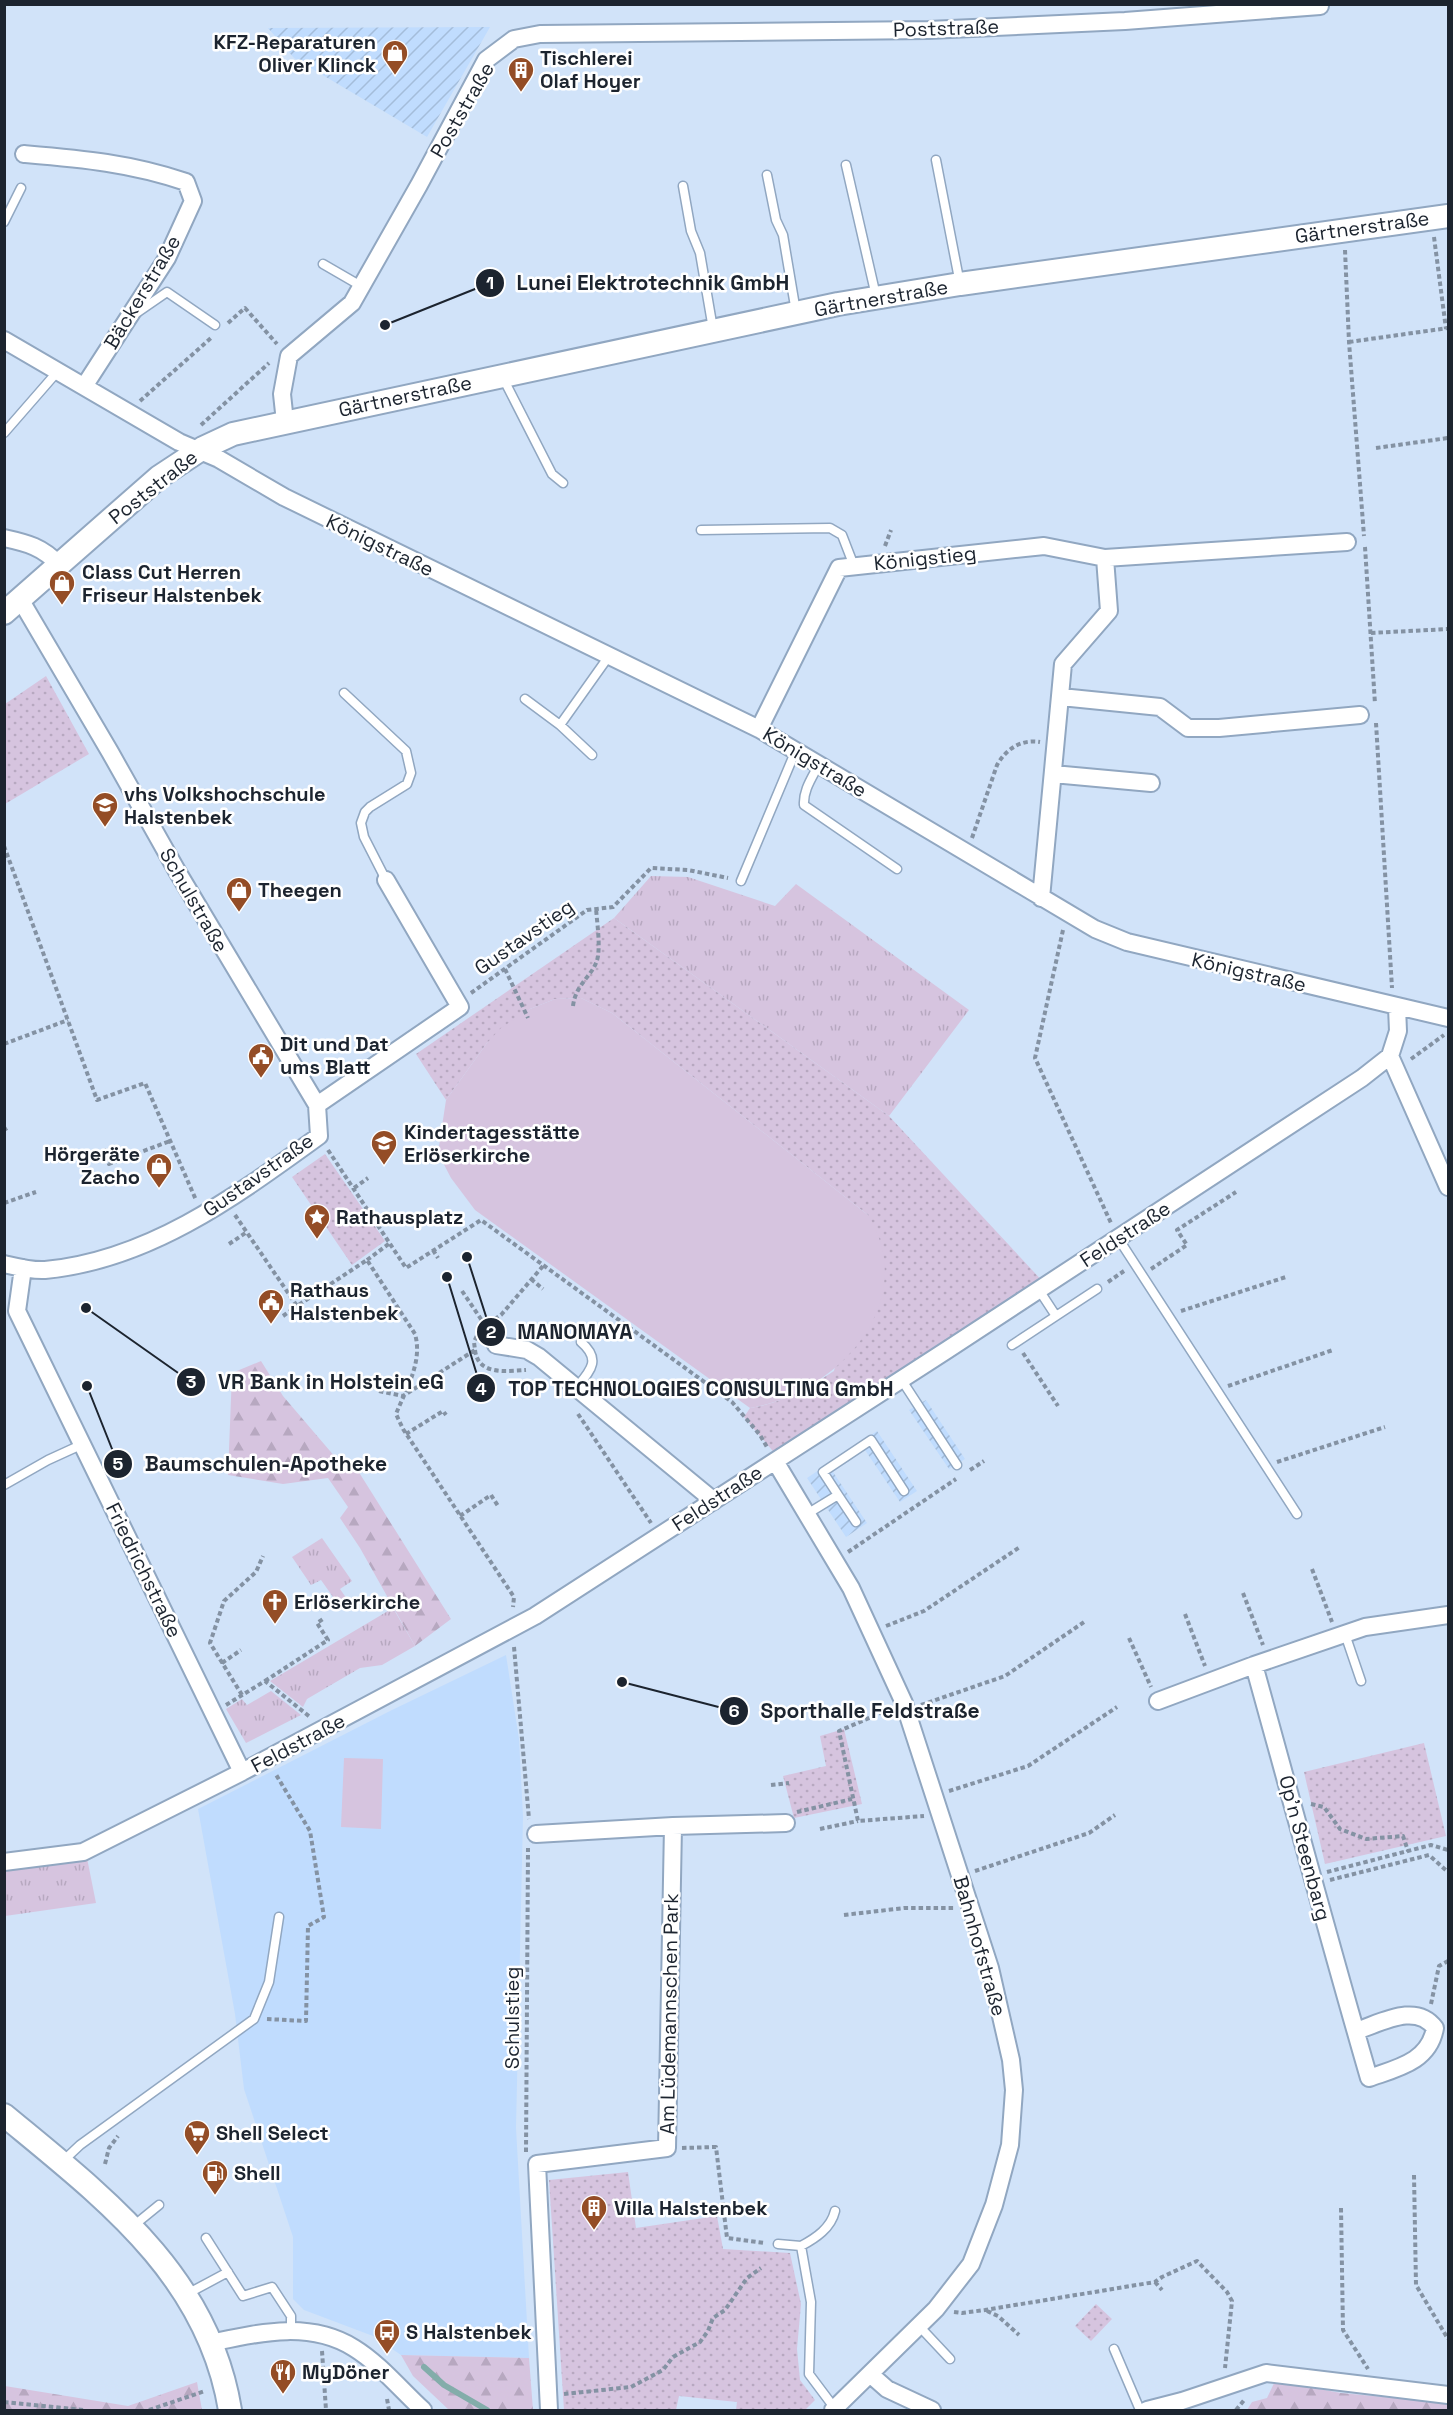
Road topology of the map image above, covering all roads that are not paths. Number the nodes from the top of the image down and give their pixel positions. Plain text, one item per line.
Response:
1 (1320, 6) dead end
2 (24, 154) dead end
3 (936, 160) dead end
4 (846, 165) dead end
5 (767, 175) dead end
6 (683, 186) dead end
7 (21, 188) dead end
8 (1440, 217) edge
9 (4, 222) edge
10 (323, 264) dead end
11 (960, 284) junction
12 (362, 285) junction
13 (876, 298) junction
14 (796, 313) junction
15 (128, 319) junction
16 (217, 328) road end
17 (713, 330) junction
18 (4, 340) edge
19 (58, 370) junction
20 (502, 376) junction
21 (85, 385) junction
22 (285, 422) junction
23 (4, 433) edge
24 (198, 451) junction
25 (563, 483) dead end
26 (701, 530) dead end
27 (4, 538) edge
28 (1347, 542) dead end
29 (1105, 558) junction
30 (59, 565) junction
31 (854, 566) junction
32 (12, 606) edge
33 (609, 656) junction
34 (344, 693) dead end
35 (1061, 697) junction
36 (525, 699) dead end
37 (1360, 715) dead end
38 (560, 725) junction
39 (759, 729) junction
40 (796, 750) junction
41 (592, 755) dead end
42 (819, 764) junction
43 (1053, 774) junction
44 (1151, 783) dead end
45 (897, 869) dead end
46 (386, 880) joint
47 (741, 881) road end
48 (1041, 898) junction
49 (1397, 1007) junction
50 (1449, 1018) edge
51 (1393, 1063) junction
52 (317, 1105) junction
53 (1449, 1187) edge
54 (1118, 1238) junction
55 (4, 1264) edge
56 (23, 1268) junction
57 (1097, 1289) road end
58 (1040, 1290) junction
59 (1056, 1316) junction
60 (581, 1342) dead end
61 (1014, 1344) road end
62 (496, 1345) dead end
63 (902, 1379) junction
64 (576, 1388) junction
65 (83, 1444) junction
66 (775, 1461) junction
67 (957, 1465) dead end
68 (4, 1485) edge
69 (904, 1491) dead end
70 (837, 1495) junction
71 (714, 1501) junction
72 (807, 1514) junction
73 (1297, 1514) dead end
74 (856, 1522) dead end
75 (1449, 1615) edge
76 (1341, 1635) junction
77 (1261, 1662) junction
78 (1361, 1681) dead end
79 (1158, 1701) road end
80 (242, 1773) junction
81 (786, 1823) road end
82 (673, 1826) junction
83 (531, 1836) road end
84 (4, 1862) edge
85 (279, 1917) dead end
86 (1356, 2031) junction
87 (4, 2115) edge
88 (61, 2163) junction
89 (159, 2205) dead end
90 (835, 2211) dead end
91 (132, 2227) junction
92 (206, 2238) dead end
93 (778, 2244) road end
94 (801, 2246) junction
95 (228, 2272) junction
96 (184, 2296) junction
97 (919, 2326) junction
98 (291, 2330) junction
99 (210, 2343) junction
100 (1114, 2349) dead end
101 (950, 2359) dead end
102 (870, 2374) junction
103 (1449, 2395) edge
104 (549, 2403) edge
105 (230, 2410) edge
106 (423, 2410) edge
107 (835, 2410) edge
108 (932, 2410) edge
109 (1140, 2410) edge
110 (1146, 2410) edge

1 - 12 street, Poststraße
2 - 15 street, Bäckerstraße
3 - 11 lane
4 - 13 lane
5 - 14 lane
6 - 17 lane
7 - 9 lane
8 - 11 street, Gärtnerstraße
10 - 12 lane
11 - 13 street, Gärtnerstraße
12 - 22 street, Poststraße
13 - 14 street, Gärtnerstraße
14 - 17 street, Gärtnerstraße
15 - 16 lane
15 - 21 street, Bäckerstraße
17 - 20 street, Gärtnerstraße
18 - 19 street
19 - 21 street
19 - 23 lane
20 - 22 street, Gärtnerstraße
20 - 25 lane
21 - 24 street
22 - 24 street, Poststraße
24 - 30 street, Poststraße
24 - 33 street, Königstraße
26 - 31 lane
27 - 30 street
28 - 29 street, Königstieg
29 - 31 street, Königstieg
29 - 35 street
30 - 32 street, Poststraße
31 - 39 street, Königstieg
32 - 52 street, Schulstraße
33 - 38 lane
33 - 39 street, Königstraße
34 - 46 lane
35 - 37 street
35 - 43 street
36 - 38 lane
38 - 41 lane
39 - 40 street, Königstraße
40 - 42 street, Königstraße
40 - 47 lane
42 - 45 lane
42 - 48 street, Königstraße
43 - 44 street
43 - 48 street
46 - 52 street, Gustavstraße
48 - 49 street, Königstraße
49 - 50 street, Königstraße
49 - 51 street
51 - 53 street
51 - 54 street, Feldstraße
52 - 56 street, Gustavstraße
54 - 58 street, Feldstraße
54 - 73 lane
55 - 56 street, Gustavstraße
56 - 65 street, Friedrichstraße
57 - 59 lane
58 - 59 lane
58 - 63 street, Feldstraße
59 - 61 lane
60 - 64 lane
62 - 64 street
63 - 66 street, Feldstraße
63 - 67 lane
64 - 71 street
65 - 68 lane
65 - 80 street, Friedrichstraße
66 - 71 street, Feldstraße
66 - 72 street, Bahnhofstraße
69 - 70 lane
70 - 72 lane
70 - 74 lane
71 - 80 street, Feldstraße
72 - 97 street, Bahnhofstraße
75 - 76 street
76 - 77 street
76 - 78 lane
77 - 79 street
77 - 86 street, Op'n Steenbarg
80 - 84 street, Feldstraße
81 - 82 street
82 - 83 street
82 - 104 street, Am Lüdemannschen Park
85 - 88 lane
86 - 86 street, Op'n Steenbarg
87 - 88 street
88 - 91 street
89 - 91 lane
90 - 94 lane
91 - 96 street
92 - 95 lane
93 - 94 lane
94 - 107 lane, Bahnhofstraße
95 - 96 lane
95 - 98 lane
96 - 99 street
97 - 101 lane
97 - 102 street, Bahnhofstraße
98 - 99 street
98 - 106 street
99 - 105 street
100 - 109 lane
102 - 107 street, Bahnhofstraße
102 - 108 street
103 - 110 street

